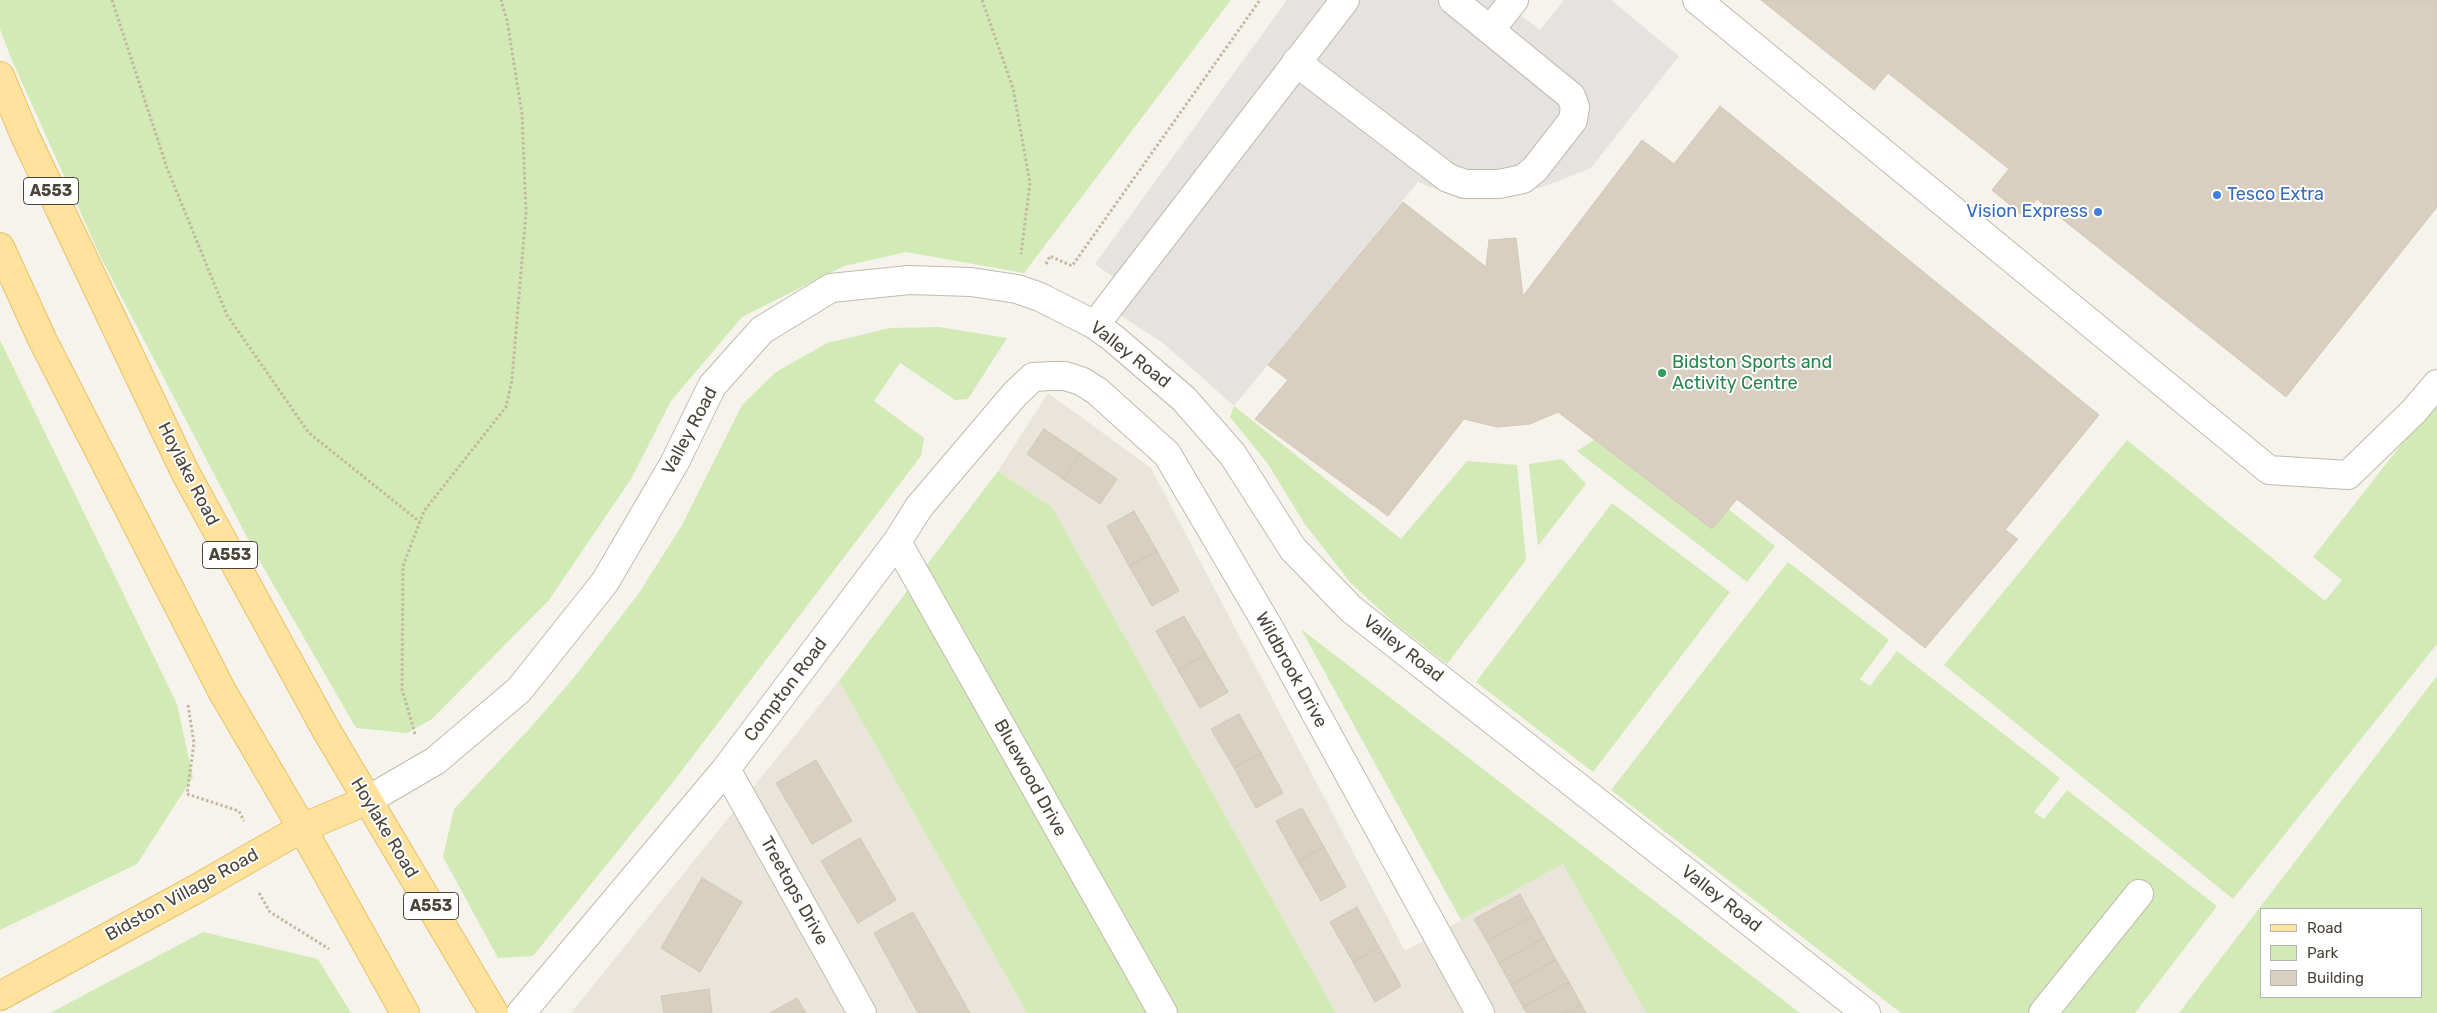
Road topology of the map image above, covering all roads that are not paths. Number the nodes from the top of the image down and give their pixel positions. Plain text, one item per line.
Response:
1 (1344, 0) edge
2 (1453, 0) edge
3 (1514, 0) edge
4 (1697, 0) edge
5 (1490, 30) junction
6 (1296, 62) junction
7 (0, 76) edge
8 (0, 247) edge
9 (1095, 325) junction
10 (1052, 376) joint
11 (2437, 384) edge
12 (897, 542) junction
13 (726, 770) junction
14 (368, 800) junction
15 (302, 828) junction
16 (2139, 894) dead end
17 (0, 996) edge
18 (405, 1013) edge
19 (494, 1013) edge
20 (521, 1013) edge
21 (862, 1013) edge
22 (1162, 1013) edge
23 (1480, 1013) edge
24 (1866, 1013) edge
25 (2043, 1013) edge

1 - 6 street
2 - 5 street
3 - 5 street
4 - 11 street
5 - 6 street
6 - 9 street
7 - 14 main road, Hoylake Road / A553
8 - 15 main road
9 - 14 street, Valley Road
9 - 24 street, Valley Road
10 - 12 street, Compton Road
10 - 23 street, Wildbrook Drive
12 - 13 street, Compton Road
12 - 22 street, Bluewood Drive
13 - 20 street, Compton Road
13 - 21 street, Treetops Drive
14 - 15 main road, Bidston Village Road
14 - 19 main road, Hoylake Road / A553
15 - 17 main road, Bidston Village Road
15 - 18 main road
16 - 25 street

